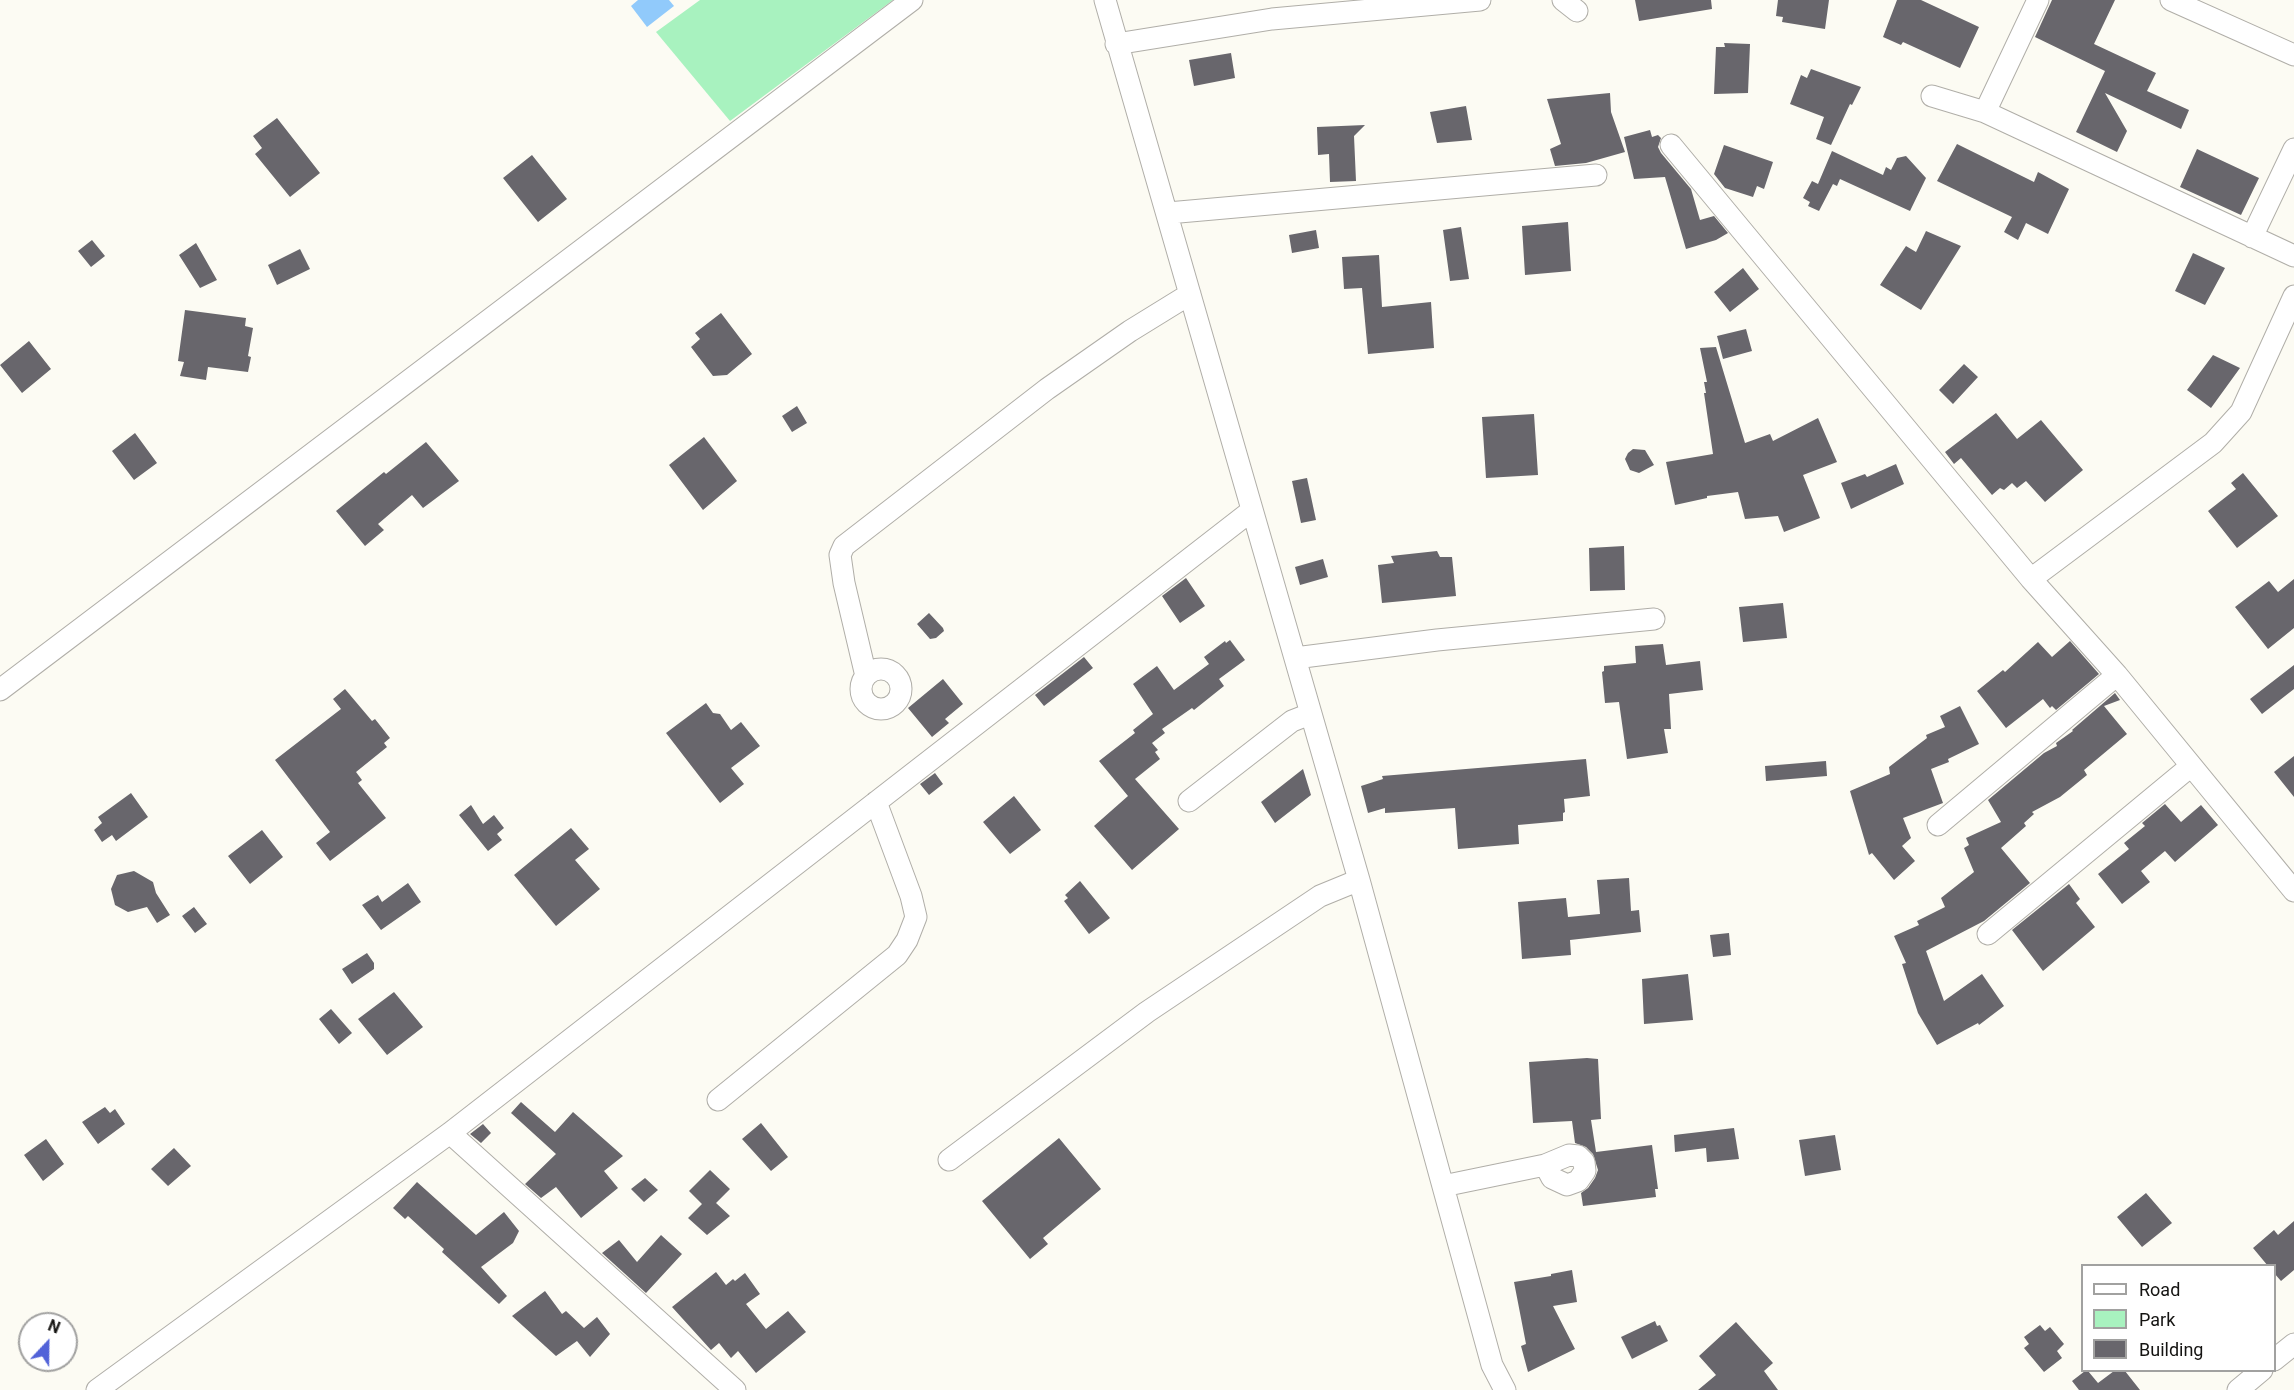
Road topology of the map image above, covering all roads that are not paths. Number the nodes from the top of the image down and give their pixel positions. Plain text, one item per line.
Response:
1 (912, 0) edge
2 (1105, 0) edge
3 (1480, 0) edge
4 (2038, 0) edge
5 (2171, 0) edge
6 (1116, 44) junction
7 (2294, 55) edge
8 (1932, 96) dead end
9 (1985, 112) junction
10 (1671, 145) dead end
11 (2294, 149) edge
12 (1596, 175) dead end
13 (1168, 213) junction
14 (2253, 237) junction
15 (2294, 255) edge
16 (1190, 294) junction
17 (2294, 296) edge
18 (1251, 511) junction
19 (2031, 579) junction
20 (1654, 619) dead end
21 (1295, 658) junction
22 (2117, 675) junction
23 (866, 676) dead end
24 (0, 690) edge
25 (1310, 714) junction
26 (2191, 766) junction
27 (1189, 801) dead end
28 (876, 802) junction
29 (1938, 825) dead end
30 (1359, 880) junction
31 (2294, 891) edge
32 (1988, 934) dead end
33 (718, 1100) dead end
34 (450, 1133) junction
35 (949, 1160) dead end
36 (1545, 1164) dead end
37 (1443, 1186) junction
38 (2294, 1344) edge
39 (2276, 1358) edge
40 (2261, 1372) edge
41 (97, 1390) edge
42 (735, 1390) edge
43 (1505, 1390) edge
44 (2238, 1390) edge

1 - 24 street
2 - 6 street
3 - 6 street
4 - 9 street
5 - 7 street
6 - 13 street
8 - 9 street
9 - 14 street
10 - 19 street
11 - 14 street
12 - 13 street
13 - 16 street
14 - 15 street
16 - 18 street
16 - 23 street
17 - 19 street
18 - 21 street
18 - 28 street
19 - 22 street
20 - 21 street
21 - 25 street
22 - 26 street
22 - 29 street
25 - 27 street
25 - 30 street
26 - 31 street
26 - 32 street
28 - 33 street
28 - 34 street
30 - 35 street
30 - 37 street
34 - 41 street
34 - 42 street
36 - 37 street
37 - 43 street
38 - 39 street
40 - 44 street

